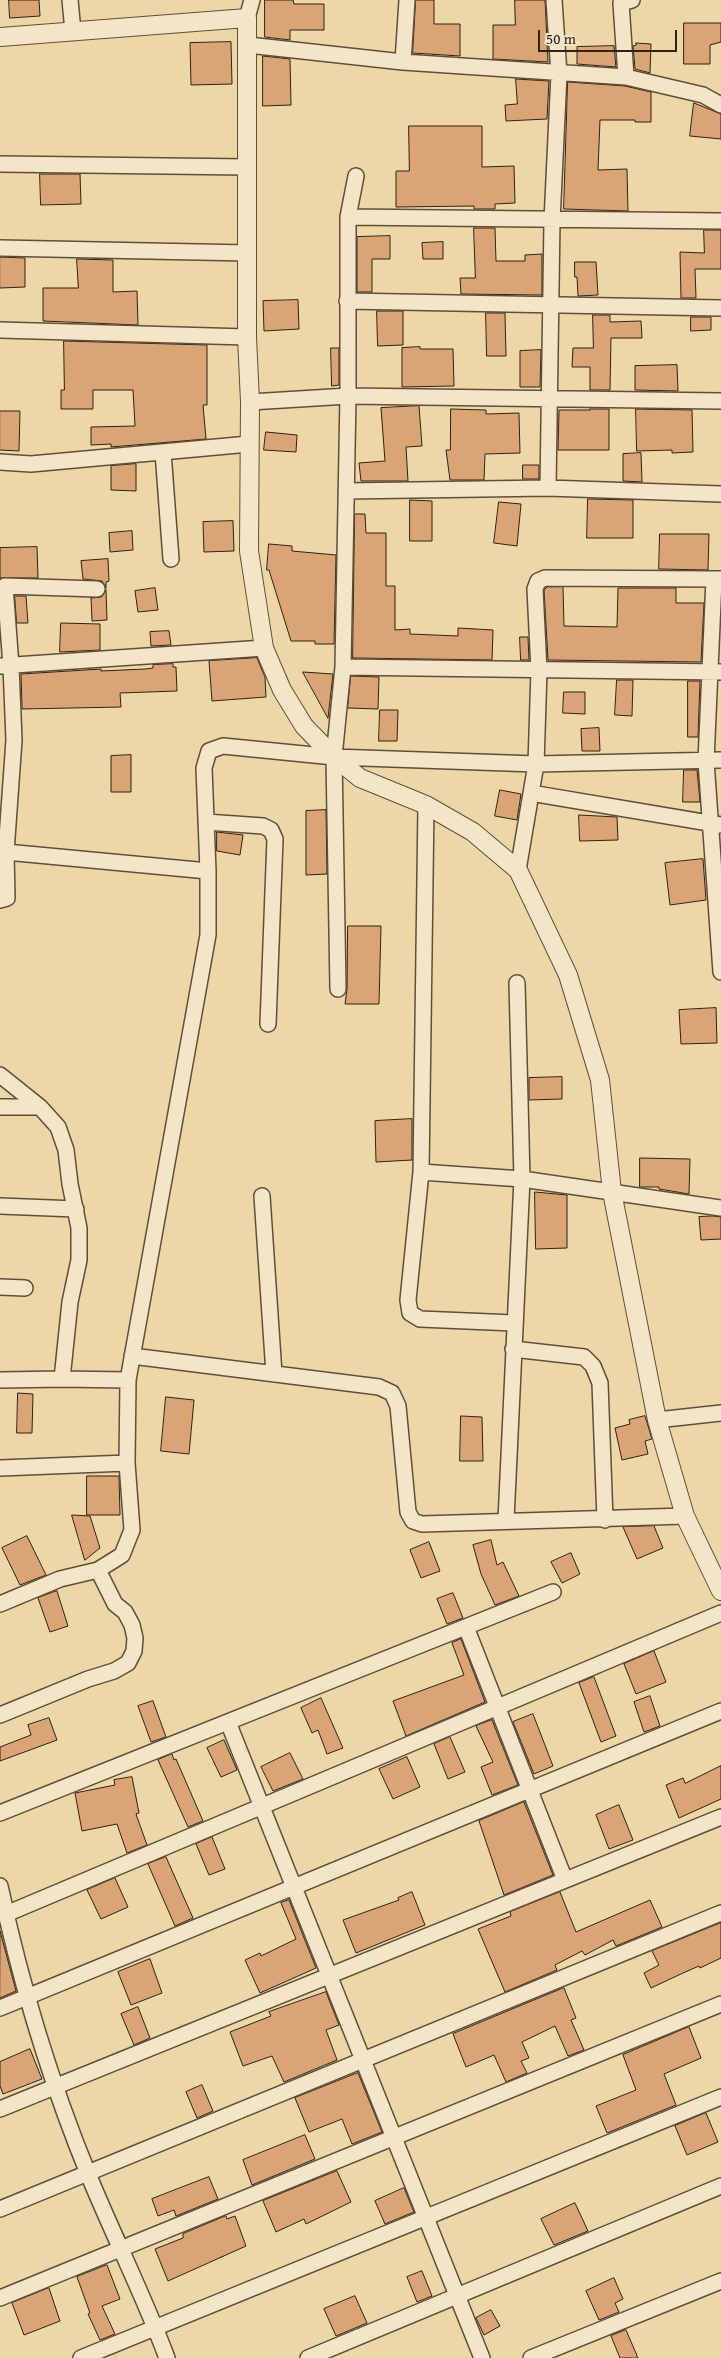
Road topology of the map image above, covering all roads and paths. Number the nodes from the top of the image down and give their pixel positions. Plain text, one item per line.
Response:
1 (70, 0) edge
2 (252, 0) edge
3 (407, 0) edge
4 (554, 0) edge
5 (624, 1) edge
6 (247, 18) junction
7 (74, 31) junction
8 (0, 37) edge
9 (248, 45) junction
10 (403, 62) junction
11 (559, 74) junction
12 (626, 78) junction
13 (721, 105) edge
14 (0, 164) edge
15 (248, 168) junction
16 (356, 176) dead end
17 (348, 218) junction
18 (552, 221) junction
19 (721, 221) edge
20 (0, 248) edge
21 (248, 252) junction
22 (347, 302) junction
23 (552, 306) junction
24 (721, 308) edge
25 (0, 330) edge
26 (248, 337) junction
27 (348, 396) junction
28 (549, 399) junction
29 (721, 401) edge
30 (250, 402) junction
31 (249, 444) junction
32 (164, 452) junction
33 (0, 462) edge
34 (548, 488) junction
35 (346, 492) junction
36 (721, 494) edge
37 (171, 559) dead end
38 (718, 579) edge
39 (3, 586) edge
40 (97, 589) dead end
41 (264, 648) junction
42 (6, 666) edge
43 (343, 667) junction
44 (539, 670) junction
45 (716, 671) edge
46 (334, 756) junction
47 (714, 760) edge
48 (6, 763) edge
49 (536, 764) junction
50 (531, 793) junction
51 (426, 805) junction
52 (206, 822) junction
53 (716, 824) edge
54 (6, 852) junction
55 (518, 870) junction
56 (208, 871) junction
57 (0, 900) edge
58 (721, 972) edge
59 (517, 983) dead end
60 (338, 989) dead end
61 (268, 1024) dead end
62 (0, 1075) edge
63 (0, 1107) edge
64 (40, 1107) junction
65 (421, 1172) junction
66 (522, 1179) junction
67 (612, 1192) junction
68 (262, 1196) dead end
69 (0, 1206) edge
70 (721, 1208) edge
71 (76, 1209) junction
72 (0, 1287) edge
73 (25, 1288) dead end
74 (514, 1323) junction
75 (513, 1349) junction
76 (132, 1356) junction
77 (274, 1374) junction
78 (62, 1378) junction
79 (0, 1380) edge
80 (128, 1380) junction
81 (721, 1412) edge
82 (657, 1420) junction
83 (127, 1463) junction
84 (0, 1468) edge
85 (685, 1516) junction
86 (506, 1520) junction
87 (605, 1520) junction
88 (98, 1570) junction
89 (721, 1591) edge
90 (553, 1592) dead end
91 (0, 1604) edge
92 (721, 1613) edge
93 (466, 1627) junction
94 (498, 1707) junction
95 (721, 1711) edge
96 (0, 1715) edge
97 (228, 1722) junction
98 (530, 1790) junction
99 (262, 1806) junction
100 (0, 1813) edge
101 (721, 1817) edge
102 (565, 1880) junction
103 (0, 1886) edge
104 (294, 1887) junction
105 (721, 1913) edge
106 (6, 1914) junction
107 (329, 1975) junction
108 (27, 1997) junction
109 (721, 2004) edge
110 (0, 2008) edge
111 (363, 2060) junction
112 (56, 2087) junction
113 (721, 2097) edge
114 (0, 2109) edge
115 (394, 2138) junction
116 (88, 2174) junction
117 (721, 2186) edge
118 (0, 2209) edge
119 (426, 2217) junction
120 (120, 2249) junction
121 (721, 2281) edge
122 (458, 2297) junction
123 (0, 2298) edge
124 (156, 2328) junction
125 (81, 2358) edge
126 (168, 2358) edge
127 (308, 2358) edge
128 (482, 2358) edge
129 (532, 2358) edge

1 - 7 street
2 - 6 street
3 - 10 street
4 - 11 street
5 - 12 street
6 - 7 street
6 - 9 street
7 - 8 street
9 - 10 street
9 - 15 street
10 - 11 street
11 - 12 street
11 - 18 street
12 - 13 street
14 - 15 street
15 - 21 street
16 - 17 street
17 - 18 street
17 - 22 street
18 - 19 street
18 - 23 street
20 - 21 street
21 - 26 street
22 - 23 street
22 - 27 street
23 - 24 street
23 - 28 street
25 - 26 street
26 - 30 street
27 - 28 street
27 - 30 street
27 - 35 street
28 - 29 street
28 - 34 street
30 - 31 street
31 - 32 street
31 - 41 street
32 - 33 street
32 - 37 street
34 - 35 street
34 - 36 street
35 - 43 street
38 - 44 street
38 - 45 street
39 - 40 street
39 - 42 street
41 - 42 street
41 - 46 street
42 - 48 street
43 - 44 street
43 - 46 street
44 - 45 street
44 - 49 street
45 - 47 street
46 - 49 street
46 - 51 street
46 - 52 street
46 - 60 street
47 - 49 street
47 - 53 street
48 - 54 street
49 - 50 street
50 - 53 street
50 - 55 street
51 - 55 street
51 - 65 street
52 - 56 street
52 - 61 street
53 - 58 street
54 - 56 street
54 - 57 street
55 - 67 street
56 - 76 street
59 - 66 street
62 - 64 street
63 - 64 street
64 - 71 street
65 - 66 street
65 - 74 street
66 - 67 street
66 - 74 street
67 - 70 street
67 - 82 street
68 - 77 street
69 - 71 street
71 - 78 street
72 - 73 street
74 - 75 street
75 - 86 street
75 - 87 street
76 - 77 street
76 - 80 street
77 - 86 street
78 - 79 street
78 - 80 street
80 - 83 street
81 - 82 street
82 - 85 street
83 - 84 street
83 - 88 street
85 - 87 street
85 - 89 street
86 - 87 street
88 - 91 street
88 - 96 street
90 - 93 street
92 - 94 street
93 - 94 street
93 - 97 street
94 - 98 street
94 - 99 street
95 - 98 street
97 - 99 street
97 - 100 street
98 - 102 street
98 - 104 street
99 - 104 street
99 - 106 street
101 - 102 street
102 - 107 street
103 - 106 street
104 - 107 street
104 - 108 street
105 - 111 street
106 - 108 street
107 - 111 street
107 - 112 street
108 - 110 street
108 - 112 street
109 - 115 street
111 - 115 street
111 - 116 street
112 - 114 street
112 - 116 street
113 - 119 street
115 - 119 street
115 - 120 street
116 - 118 street
116 - 120 street
117 - 122 street
119 - 122 street
119 - 124 street
120 - 123 street
120 - 124 street
121 - 129 street
122 - 127 street
122 - 128 street
124 - 125 street
124 - 126 street

